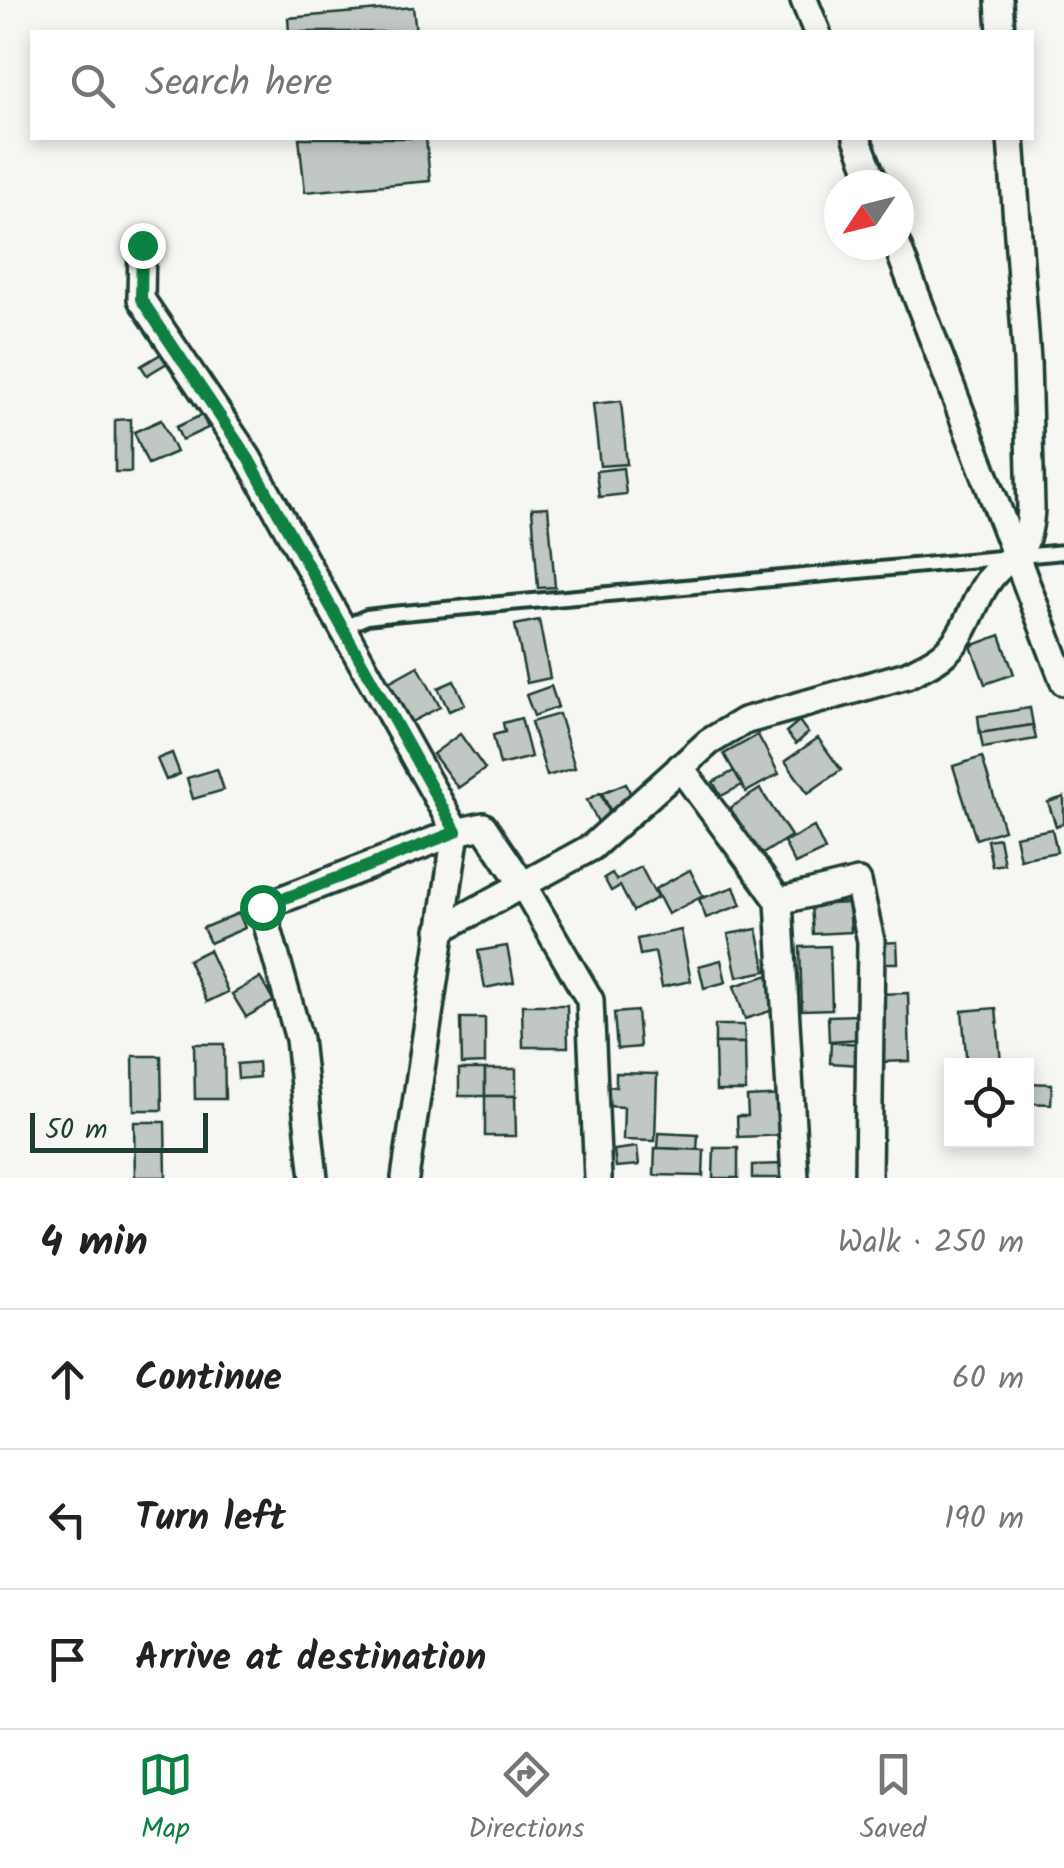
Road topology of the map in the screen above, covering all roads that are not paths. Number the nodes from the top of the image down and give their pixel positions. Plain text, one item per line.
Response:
1 (804, 0) edge
2 (998, 0) edge
3 (816, 30) edge
4 (1002, 30) edge
5 (857, 140) edge
6 (1011, 140) edge
7 (868, 170) edge
8 (142, 245) dead end
9 (904, 260) edge
10 (1064, 552) edge
11 (1016, 557) junction
12 (344, 627) junction
13 (1064, 682) edge
14 (680, 767) junction
15 (456, 832) junction
16 (523, 885) junction
17 (779, 901) junction
18 (440, 930) junction
19 (314, 1178) edge
20 (405, 1178) edge
21 (598, 1178) edge
22 (796, 1178) edge
23 (868, 1178) edge

1 - 3 street
2 - 4 street
5 - 7 street
6 - 11 street
8 - 12 street
9 - 11 street
10 - 11 lane
11 - 12 lane
11 - 13 street
11 - 14 street
12 - 15 street
14 - 16 street
14 - 17 street
15 - 16 street
15 - 18 street
15 - 19 street
16 - 18 street
16 - 21 street
17 - 22 street
17 - 23 street
18 - 20 street

